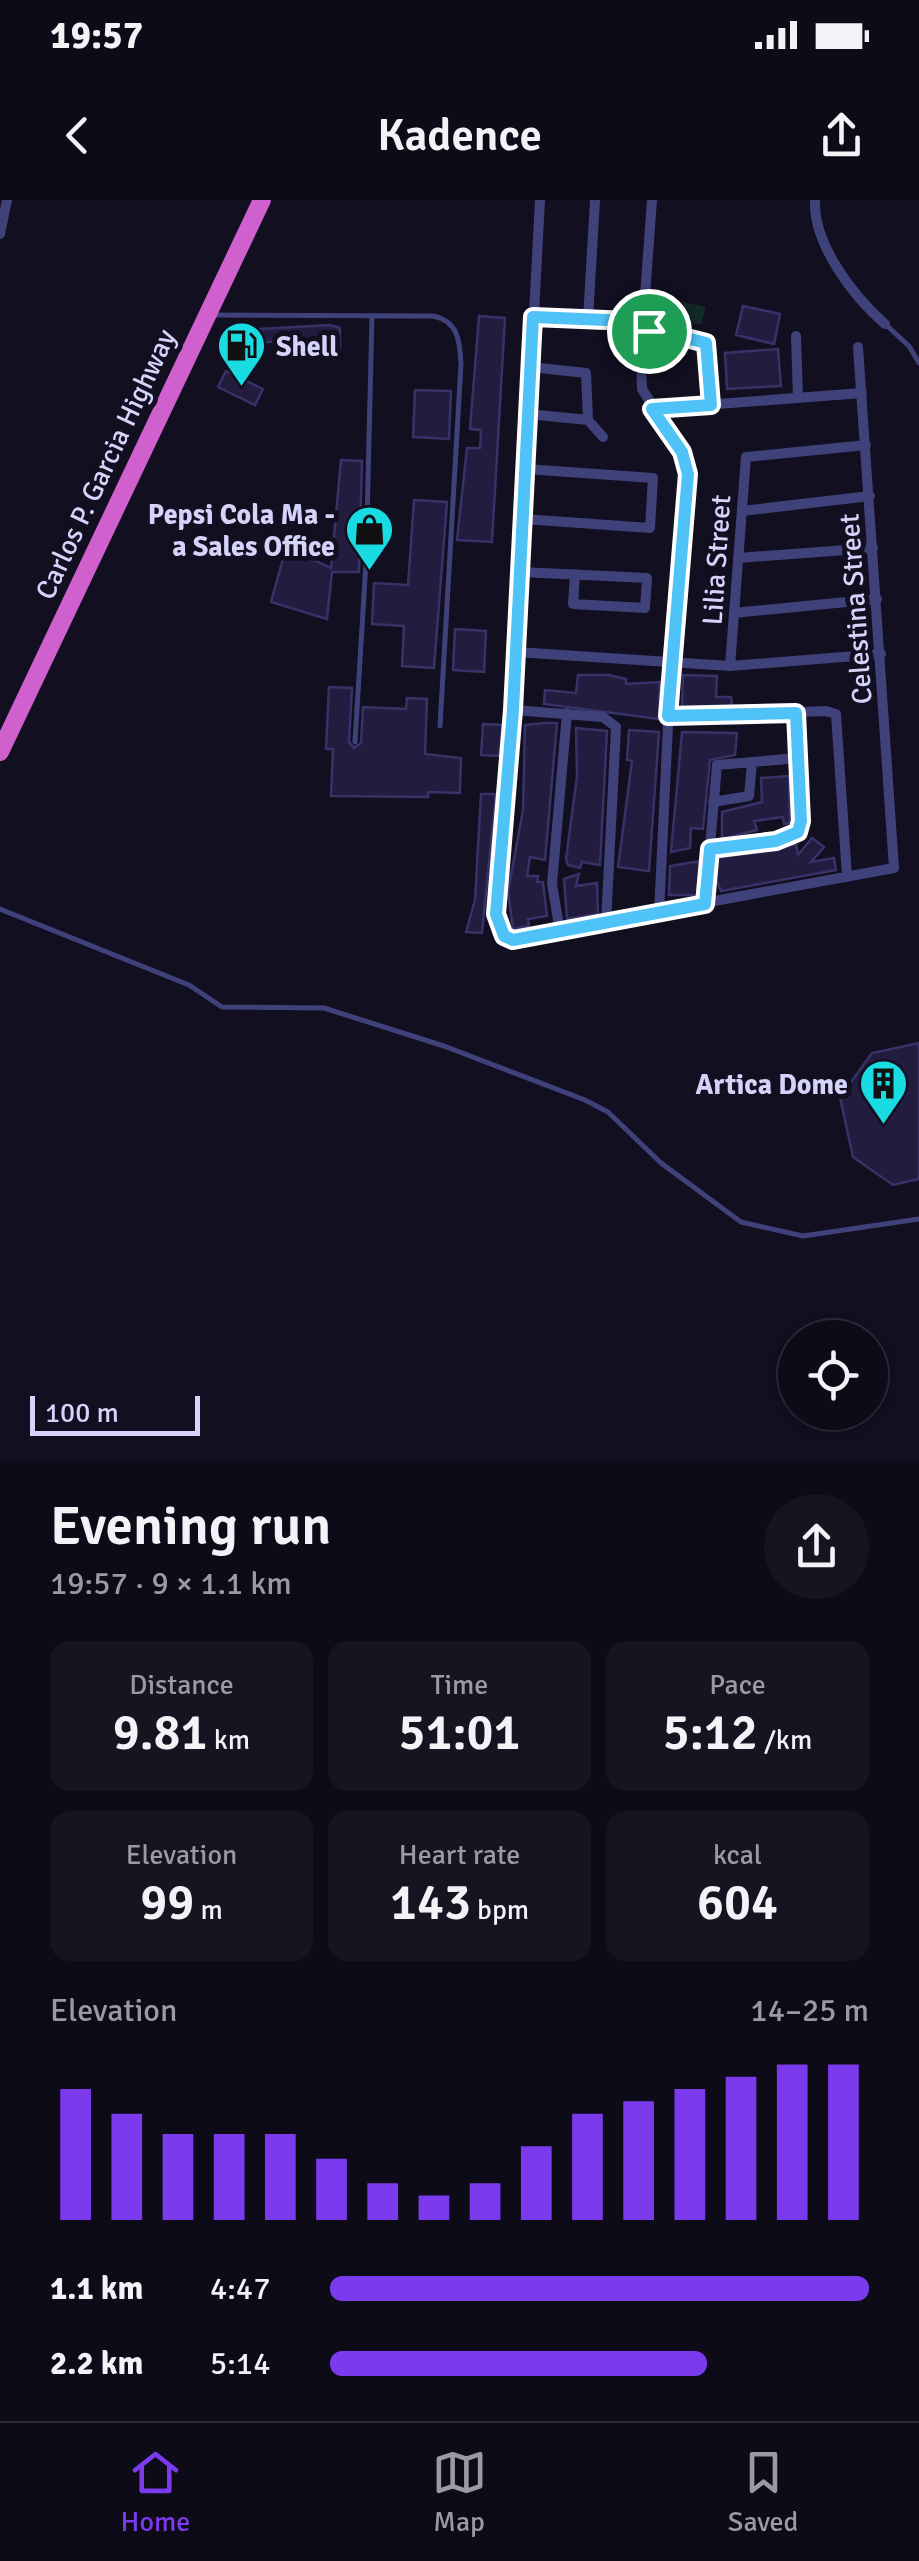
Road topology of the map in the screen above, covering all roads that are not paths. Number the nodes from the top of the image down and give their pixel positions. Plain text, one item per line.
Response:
1 (7, 200) edge
2 (262, 200) edge
3 (540, 200) edge
4 (595, 200) edge
5 (652, 200) edge
6 (815, 200) edge
7 (0, 234) edge
8 (644, 310) junction
9 (206, 314) junction
10 (372, 316) junction
11 (533, 317) junction
12 (588, 319) junction
13 (630, 321) junction
14 (885, 324) joint
15 (646, 331) junction
16 (796, 336) dead end
17 (167, 345) dead end
18 (858, 347) dead end
19 (190, 348) junction
20 (919, 364) edge
21 (531, 367) junction
22 (862, 393) junction
23 (798, 398) junction
24 (711, 405) junction
25 (652, 409) junction
26 (528, 414) junction
27 (588, 420) junction
28 (603, 438) dead end
29 (866, 445) junction
30 (526, 470) junction
31 (870, 496) junction
32 (742, 511) junction
33 (523, 519) junction
34 (874, 548) junction
35 (738, 558) junction
36 (521, 572) junction
37 (575, 574) junction
38 (877, 599) junction
39 (734, 612) junction
40 (516, 652) junction
41 (881, 654) junction
42 (671, 663) junction
43 (730, 666) junction
44 (513, 710) junction
45 (567, 713) junction
46 (796, 713) junction
47 (668, 716) junction
48 (440, 726) dead end
49 (355, 742) dead end
50 (0, 752) edge
51 (798, 758) junction
52 (752, 762) junction
53 (714, 802) junction
54 (710, 849) junction
55 (848, 877) junction
56 (705, 904) junction
57 (0, 909) edge
58 (658, 913) junction
59 (606, 923) junction
60 (560, 932) junction
61 (919, 1218) edge

1 - 7 street
2 - 9 highway, Carlos P. Garcia Highway
3 - 11 street
4 - 12 street
5 - 8 street
6 - 14 street
8 - 13 street
8 - 15 street
9 - 10 lane
9 - 19 highway, Carlos P. Garcia Highway
10 - 48 lane
10 - 49 lane
11 - 12 street
11 - 21 street
12 - 13 street
13 - 15 street
14 - 20 lane
15 - 24 street
15 - 25 street
16 - 23 street
17 - 19 lane
18 - 22 street, Celestina Street
19 - 50 highway, Carlos P. Garcia Highway
21 - 26 street
21 - 27 street
22 - 23 street
22 - 29 street, Celestina Street
23 - 24 street
24 - 25 street
25 - 42 street
26 - 27 street
26 - 30 street
27 - 28 street
29 - 31 street, Celestina Street
29 - 32 street, Lilia Street
30 - 33 street
30 - 33 street
31 - 32 street
31 - 34 street, Celestina Street
32 - 35 street, Lilia Street
33 - 36 street
34 - 35 street
34 - 38 street, Celestina Street
35 - 39 street, Lilia Street
36 - 37 street
36 - 40 street
37 - 37 street
38 - 39 street
38 - 41 street, Celestina Street
39 - 43 street, Lilia Street
40 - 42 street
40 - 44 street
41 - 43 street
41 - 55 street, Celestina Street
42 - 43 street
42 - 47 street
44 - 45 street
44 - 60 street
45 - 59 street
45 - 60 street
46 - 47 street
46 - 51 street
46 - 55 street
47 - 58 street
51 - 52 street
51 - 54 street
52 - 53 street
52 - 53 street
53 - 54 street
54 - 56 street
55 - 56 street
56 - 58 street
57 - 61 lane
58 - 59 street
59 - 60 street

